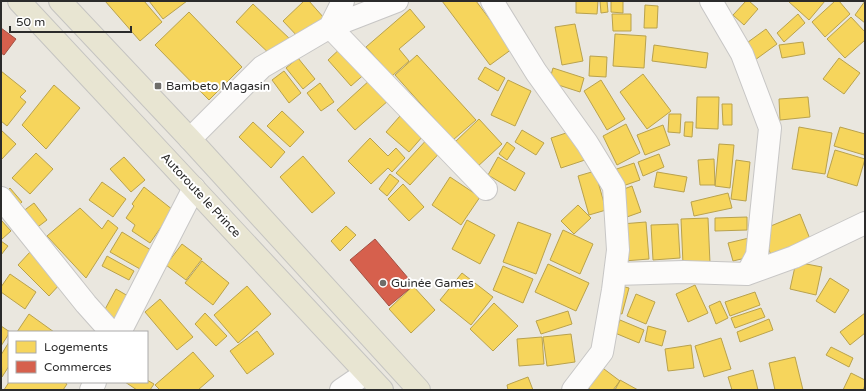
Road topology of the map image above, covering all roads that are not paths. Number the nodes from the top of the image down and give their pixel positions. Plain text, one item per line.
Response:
1 (18, 1) edge
2 (60, 1) edge
3 (343, 1) edge
4 (397, 1) edge
5 (492, 1) edge
6 (711, 1) edge
7 (330, 27) junction
8 (190, 139) junction
9 (194, 188) junction
10 (486, 189) dead end
11 (1, 198) edge
12 (865, 224) edge
13 (615, 274) junction
14 (747, 274) junction
15 (110, 331) edge
16 (121, 331) edge
17 (366, 373) junction
18 (341, 390) edge
19 (382, 390) edge
20 (419, 390) edge
21 (573, 390) edge

1 - 9 main road, Autoroute le Prince
2 - 8 main road
3 - 7 street
4 - 7 street
5 - 13 street
6 - 14 street
7 - 8 street
7 - 10 street
8 - 20 main road
9 - 16 street
9 - 17 main road, Autoroute le Prince
11 - 15 street
12 - 14 street
13 - 14 street
13 - 21 street
17 - 18 street
17 - 19 main road, Autoroute le Prince

